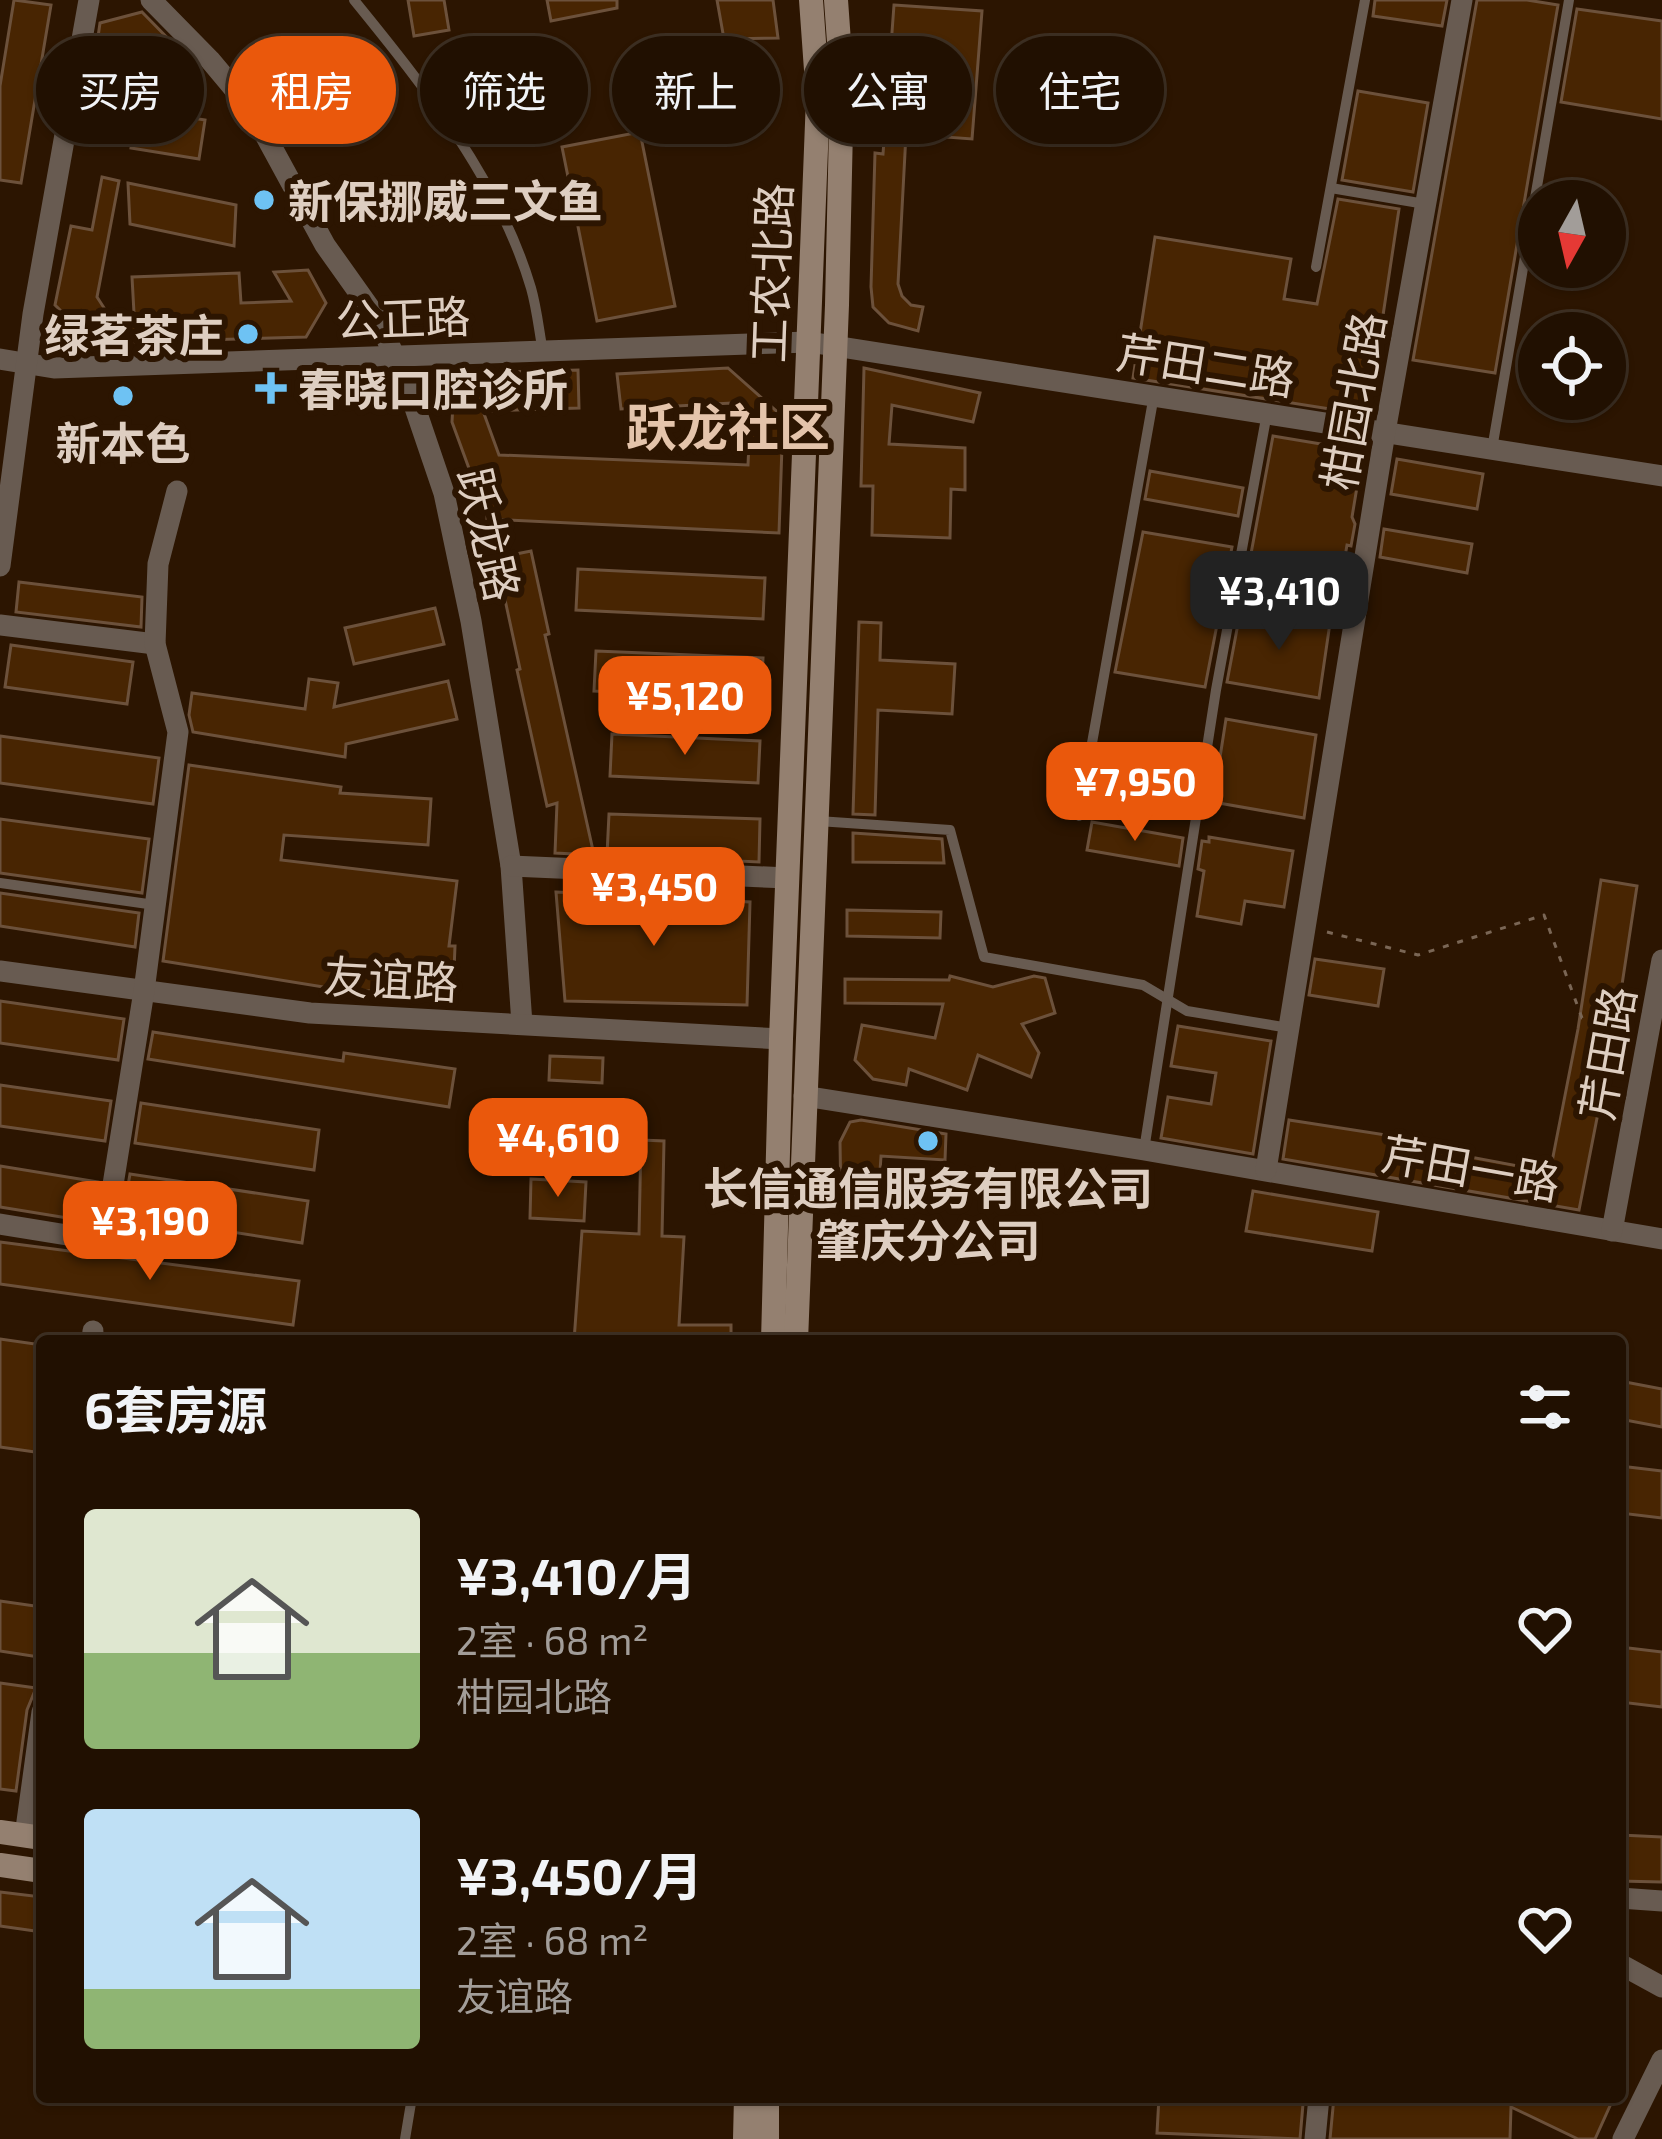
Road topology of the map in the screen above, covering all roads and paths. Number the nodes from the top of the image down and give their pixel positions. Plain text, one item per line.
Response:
1 (89, 0) edge
2 (151, 0) edge
3 (354, 0) edge
4 (811, 0) edge
5 (836, 0) edge
6 (1365, 0) edge
7 (1462, 0) edge
8 (1568, 0) edge
9 (1331, 188) junction
10 (1426, 204) junction
11 (1316, 267) dead end
12 (809, 342) junction
13 (836, 346) junction
14 (543, 352) junction
15 (396, 357) junction
16 (0, 359) edge
17 (26, 365) junction
18 (1154, 395) junction
19 (1267, 413) junction
20 (1385, 432) junction
21 (1492, 449) junction
22 (1662, 476) edge
23 (177, 491) dead end
24 (0, 566) edge
25 (0, 625) edge
26 (155, 644) junction
27 (1079, 816) dead end
28 (815, 820) junction
29 (511, 866) junction
30 (788, 878) junction
31 (0, 884) edge
32 (155, 905) junction
33 (1306, 926) junction
34 (1662, 960) edge
35 (0, 971) edge
36 (144, 991) junction
37 (1166, 998) junction
38 (522, 1024) junction
39 (1289, 1028) junction
40 (1650, 1032) junction
41 (781, 1039) junction
42 (804, 1096) junction
43 (1144, 1150) junction
44 (1266, 1170) junction
45 (0, 1224) edge
46 (1612, 1231) junction
47 (1662, 1239) edge
48 (773, 1335) edge
49 (796, 1335) edge
50 (36, 1749) edge
51 (22, 1835) edge
52 (0, 1865) edge
53 (36, 1870) edge
54 (1626, 1898) edge
55 (1662, 1901) edge
56 (1626, 1967) edge
57 (1662, 1987) edge
58 (1662, 2060) edge
59 (411, 2103) edge
60 (746, 2103) edge
61 (767, 2103) edge
62 (1319, 2103) edge
63 (406, 2139) edge
64 (745, 2139) edge
65 (766, 2139) edge
66 (1316, 2139) edge
67 (1623, 2139) edge

1 - 17 street
2 - 15 street, 跃龙路
3 - 14 lane
4 - 12 street, 工农北路
5 - 13 street, 工农北路
6 - 9 lane
7 - 10 street, 柑园北路
8 - 21 lane
9 - 10 lane
9 - 11 lane
10 - 20 street, 柑园北路
12 - 13 street, 芹田二路
12 - 14 street, 公正路
12 - 30 street, 工农北路
13 - 18 street, 芹田二路
13 - 28 street, 工农北路
14 - 15 street, 公正路
15 - 17 street, 公正路
15 - 29 street, 跃龙路
16 - 17 street, 公正路
17 - 24 street
18 - 19 street, 芹田二路
18 - 27 lane
19 - 20 street, 芹田二路
19 - 37 lane
20 - 21 street, 芹田二路
20 - 33 street, 柑园北路
21 - 22 street, 芹田二路
23 - 26 street
25 - 26 street
26 - 32 street
28 - 37 lane
28 - 42 street, 工农北路
29 - 30 street
29 - 38 street, 跃龙路
30 - 41 street, 工农北路
31 - 32 lane
32 - 36 street
33 - 39 street, 柑园北路
33 - 40 path
34 - 40 street, 芹田路
35 - 36 street, 友谊路
36 - 38 street, 友谊路
36 - 45 street
37 - 39 lane
37 - 43 lane
38 - 41 street, 友谊路
39 - 44 street, 柑园北路
40 - 46 street, 芹田路
41 - 48 street, 工农北路
42 - 43 street, 芹田一路
42 - 49 street, 工农北路
43 - 44 street, 芹田一路
44 - 46 street, 芹田一路
46 - 47 street, 芹田一路
50 - 51 street
52 - 53 street
54 - 55 street
56 - 57 street
58 - 67 street
59 - 63 lane
60 - 64 street
61 - 65 street
62 - 66 street

